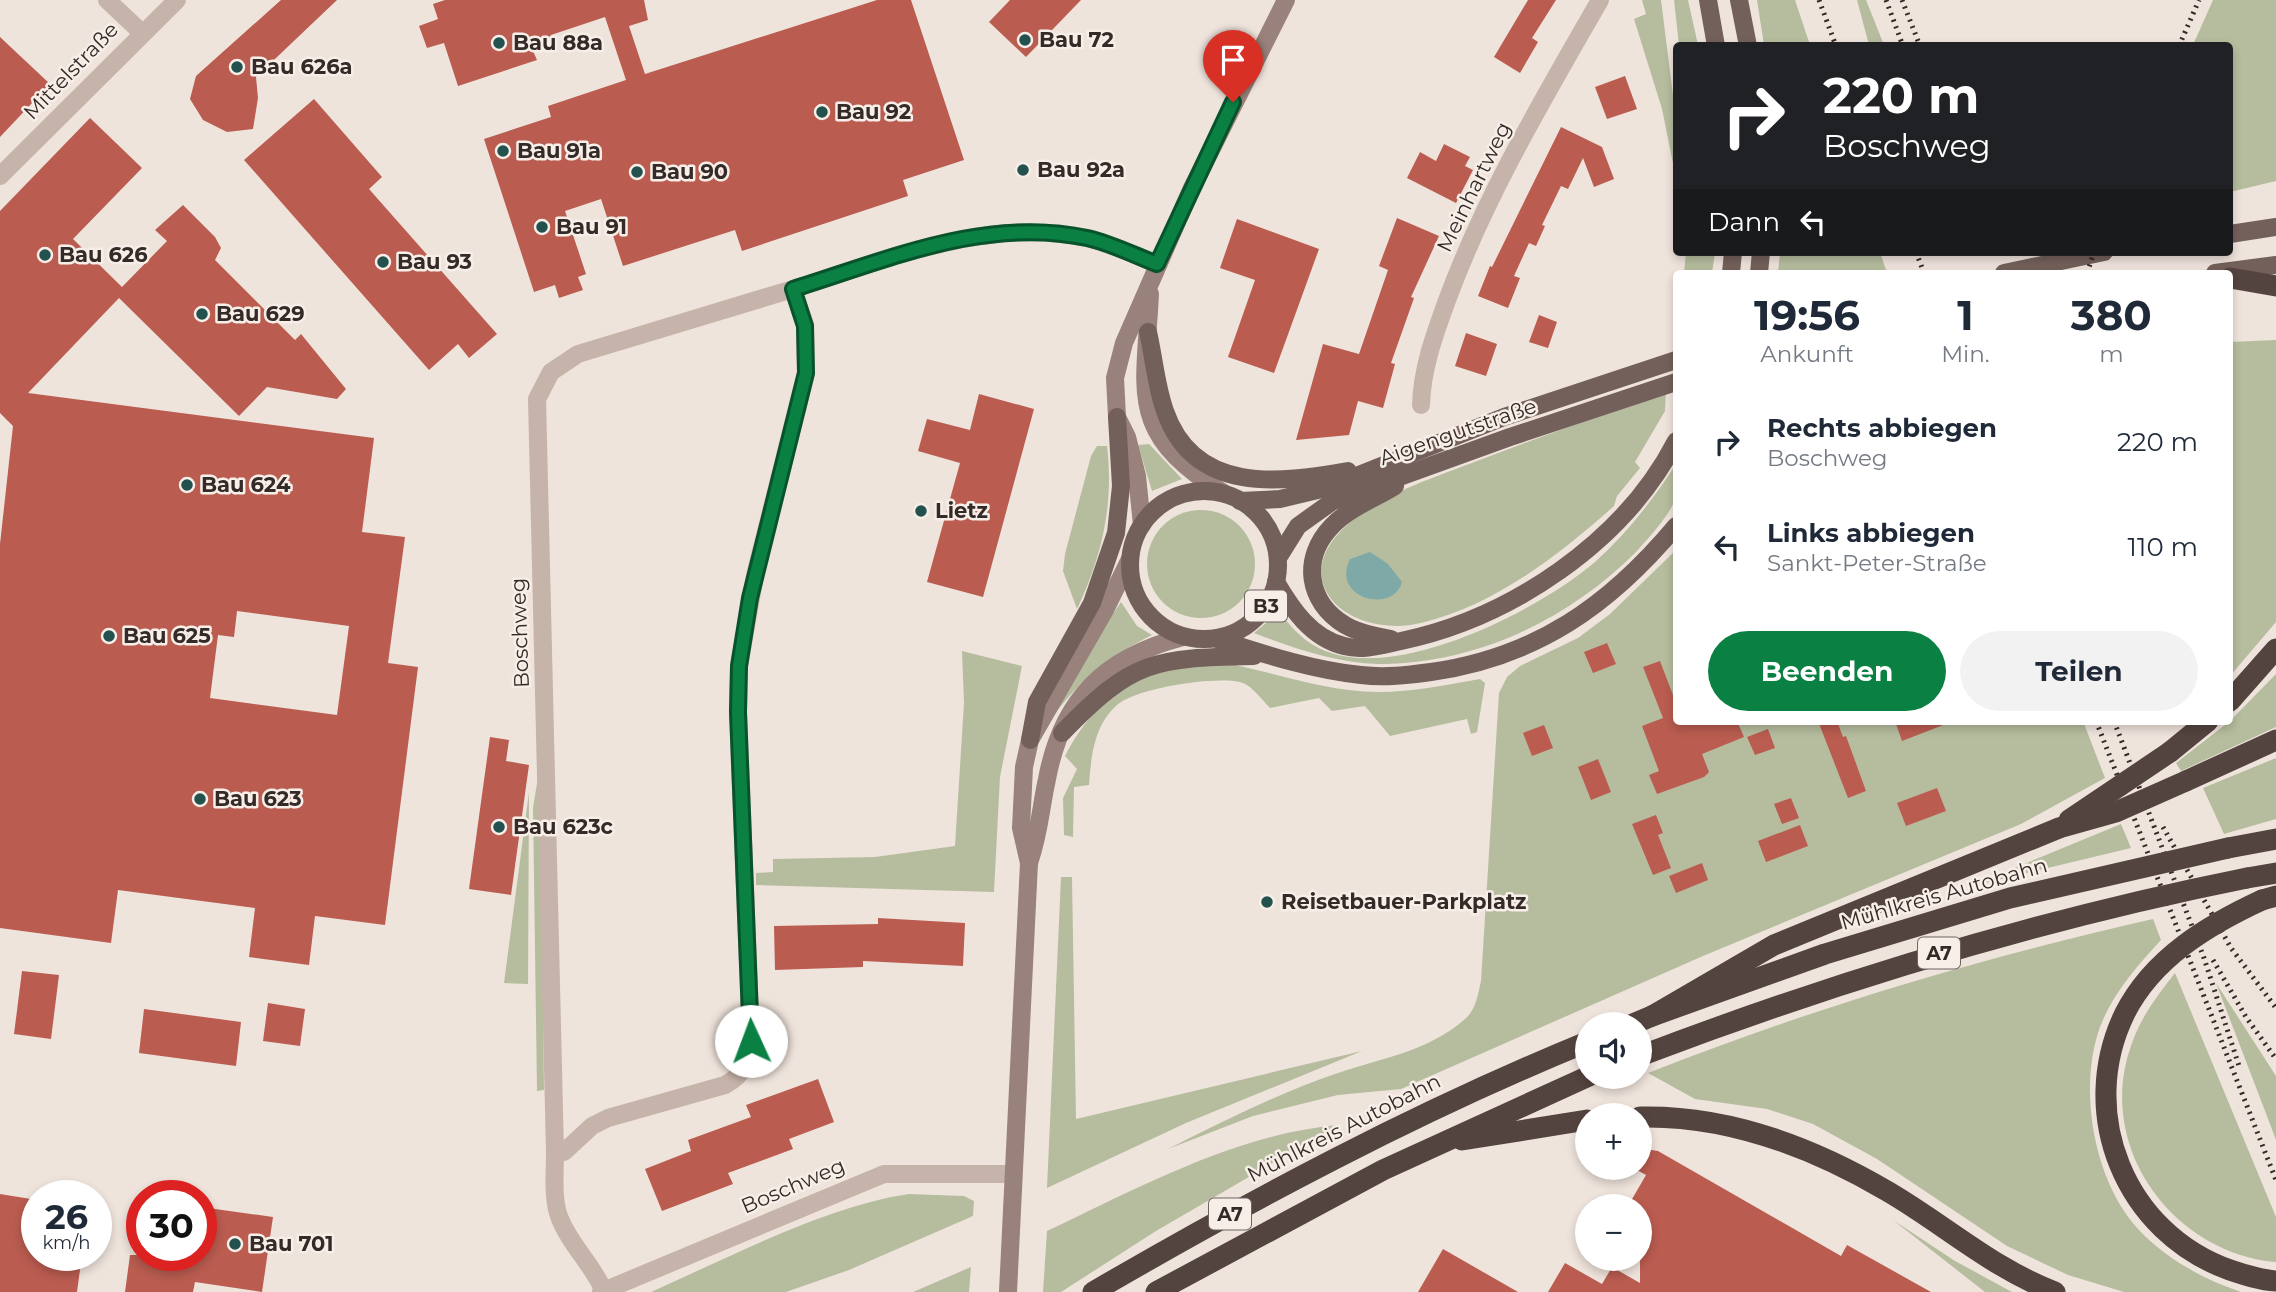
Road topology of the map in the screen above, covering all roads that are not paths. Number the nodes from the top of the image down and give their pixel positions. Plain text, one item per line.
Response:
1 (107, 0) edge
2 (177, 0) edge
3 (1286, 0) edge
4 (1600, 0) edge
5 (1707, 0) edge
6 (1740, 0) edge
7 (141, 32) junction
8 (1715, 42) edge
9 (1747, 42) edge
10 (0, 176) edge
11 (2276, 219) edge
12 (2276, 227) edge
13 (2253, 230) junction
14 (2233, 233) edge
15 (2085, 256) edge
16 (1157, 264) junction
17 (2276, 265) edge
18 (2018, 270) edge
19 (2233, 271) edge
20 (2233, 279) edge
21 (1151, 283) junction
22 (2276, 286) edge
23 (793, 289) junction
24 (1148, 332) junction
25 (1673, 361) edge
26 (1673, 383) edge
27 (1420, 405) dead end
28 (1117, 416) junction
29 (1673, 447) edge
30 (1373, 467) junction
31 (1416, 473) junction
32 (1233, 498) junction
33 (1142, 525) junction
34 (1673, 530) edge
35 (1278, 558) junction
36 (1130, 559) junction
37 (1276, 582) junction
38 (1183, 637) junction
39 (1398, 641) junction
40 (1215, 647) junction
41 (2276, 649) edge
42 (2233, 698) edge
43 (2203, 725) edge
44 (1062, 733) junction
45 (1030, 740) junction
46 (2276, 740) edge
47 (2059, 828) junction
48 (2276, 839) edge
49 (1028, 863) junction
50 (2276, 873) edge
51 (2269, 898) edge
52 (1652, 1015) edge
53 (1652, 1017) edge
54 (1575, 1047) edge
55 (1652, 1052) edge
56 (1575, 1082) edge
57 (1652, 1118) edge
58 (1575, 1122) edge
59 (1436, 1144) junction
60 (555, 1152) junction
61 (1013, 1174) junction
62 (2276, 1281) edge
63 (602, 1292) edge
64 (1008, 1292) edge
65 (1093, 1292) edge
66 (1156, 1292) edge
67 (2056, 1292) edge

1 - 7 street
2 - 7 street, Mittelstraße
3 - 16 main road
4 - 27 street, Meinhartweg
5 - 8 main road
6 - 9 main road
7 - 10 street, Mittelstraße
11 - 13 main road
12 - 13 main road
13 - 14 main road
15 - 18 main road
16 - 21 main road
16 - 23 street, Boschweg
17 - 19 main road
20 - 22 highway
21 - 24 main road
21 - 28 main road
23 - 60 street
23 - 60 street, Boschweg
24 - 30 main road
24 - 32 main road
25 - 30 main road, Aigengutstraße
26 - 31 main road, Aigengutstraße
28 - 33 main road
28 - 45 main road
29 - 39 main road, B3
30 - 32 main road
31 - 35 main road, Aigengutstraße
31 - 39 main road
32 - 33 main road
32 - 35 main road, B3
33 - 36 main road
34 - 40 main road, B3
35 - 37 main road, B3
36 - 38 main road, B3
36 - 45 main road
37 - 39 main road, B3
37 - 40 main road, B3
38 - 40 main road, B3
38 - 44 main road
40 - 44 main road
41 - 42 highway
43 - 47 highway, bridge
44 - 49 main road
45 - 49 main road
46 - 47 highway, bridge
47 - 52 highway, bridge
48 - 53 highway, Mühlkreis Autobahn / A7, bridge
49 - 61 main road
50 - 55 highway, A7, bridge
51 - 62 highway, bridge
54 - 65 highway, Mühlkreis Autobahn / A7
56 - 59 highway, A7
57 - 67 highway
58 - 59 highway
59 - 66 highway, A7
60 - 63 street, Boschweg
61 - 63 street, Boschweg
61 - 64 main road

